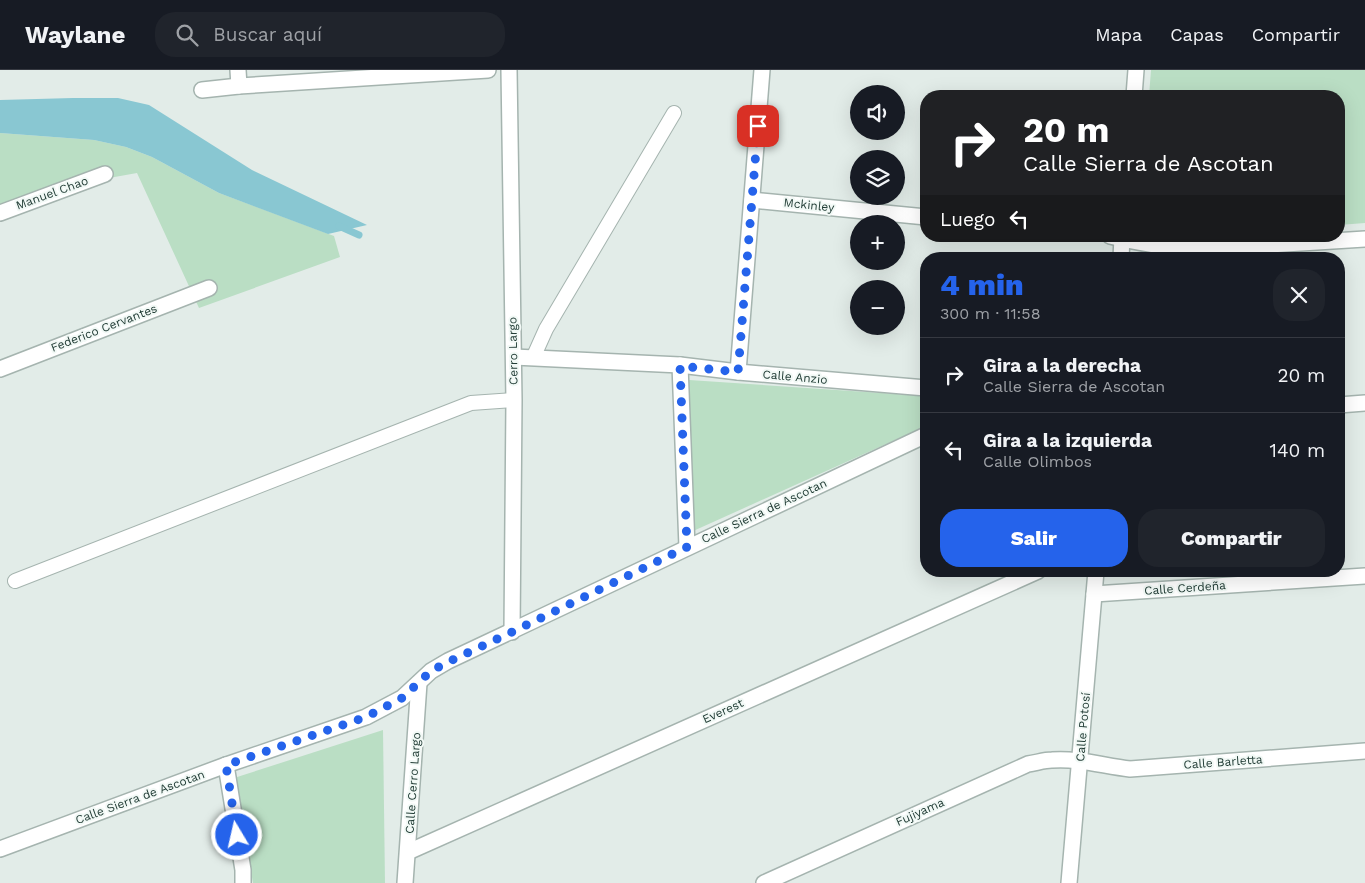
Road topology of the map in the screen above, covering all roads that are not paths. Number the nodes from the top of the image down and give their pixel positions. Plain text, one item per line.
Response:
1 (238, 70) edge
2 (488, 70) edge
3 (509, 70) edge
4 (762, 70) edge
5 (1131, 70) edge
6 (1136, 70) edge
7 (239, 86) junction
8 (202, 90) dead end
9 (1134, 90) edge
10 (674, 113) dead end
11 (105, 174) dead end
12 (752, 200) junction
13 (0, 213) edge
14 (920, 216) edge
15 (1365, 239) edge
16 (1345, 240) edge
17 (1141, 242) edge
18 (1318, 242) edge
19 (209, 288) dead end
20 (514, 357) junction
21 (533, 358) junction
22 (680, 366) junction
23 (0, 369) edge
24 (738, 372) junction
25 (920, 387) edge
26 (514, 400) junction
27 (1365, 403) edge
28 (1345, 405) edge
29 (920, 438) edge
30 (687, 547) junction
31 (1365, 576) edge
32 (1025, 577) edge
33 (1095, 577) edge
34 (14, 581) dead end
35 (1094, 594) junction
36 (512, 632) junction
37 (419, 683) junction
38 (1365, 751) edge
39 (1081, 761) junction
40 (226, 765) junction
41 (0, 849) edge
42 (408, 852) junction
43 (243, 883) edge
44 (405, 883) edge
45 (764, 883) edge
46 (1069, 883) edge

1 - 7 street
2 - 7 street
3 - 20 street, Cerro Largo
4 - 12 street
5 - 6 street
6 - 9 street
7 - 8 street
10 - 21 lane
11 - 13 street, Manuel Chao
12 - 14 street, Mckinley
12 - 24 street
15 - 16 street
17 - 18 street
19 - 23 street, Federico Cervantes
20 - 21 street, Calle Anzio
20 - 26 street, Cerro Largo
21 - 22 street, Calle Anzio
22 - 24 street, Calle Anzio
22 - 30 street
24 - 25 street, Calle Anzio
26 - 34 lane
26 - 36 street, Cerro Largo
27 - 28 street
29 - 30 street, Calle Sierra de Ascotan
30 - 36 street, Calle Sierra de Ascotan
31 - 35 street, Calle Cerdeña
32 - 42 street, Everest
33 - 35 street, Calle Potosí
35 - 39 street, Calle Potosí
36 - 37 street, Calle Sierra de Ascotan
37 - 40 street, Calle Sierra de Ascotan
37 - 42 street, Calle Cerro Largo
38 - 39 street, Calle Barletta
39 - 45 street, Fujiyama
39 - 46 street, Calle Potosí
40 - 41 street, Calle Sierra de Ascotan
40 - 43 street
42 - 44 street, Calle Cerro Largo

